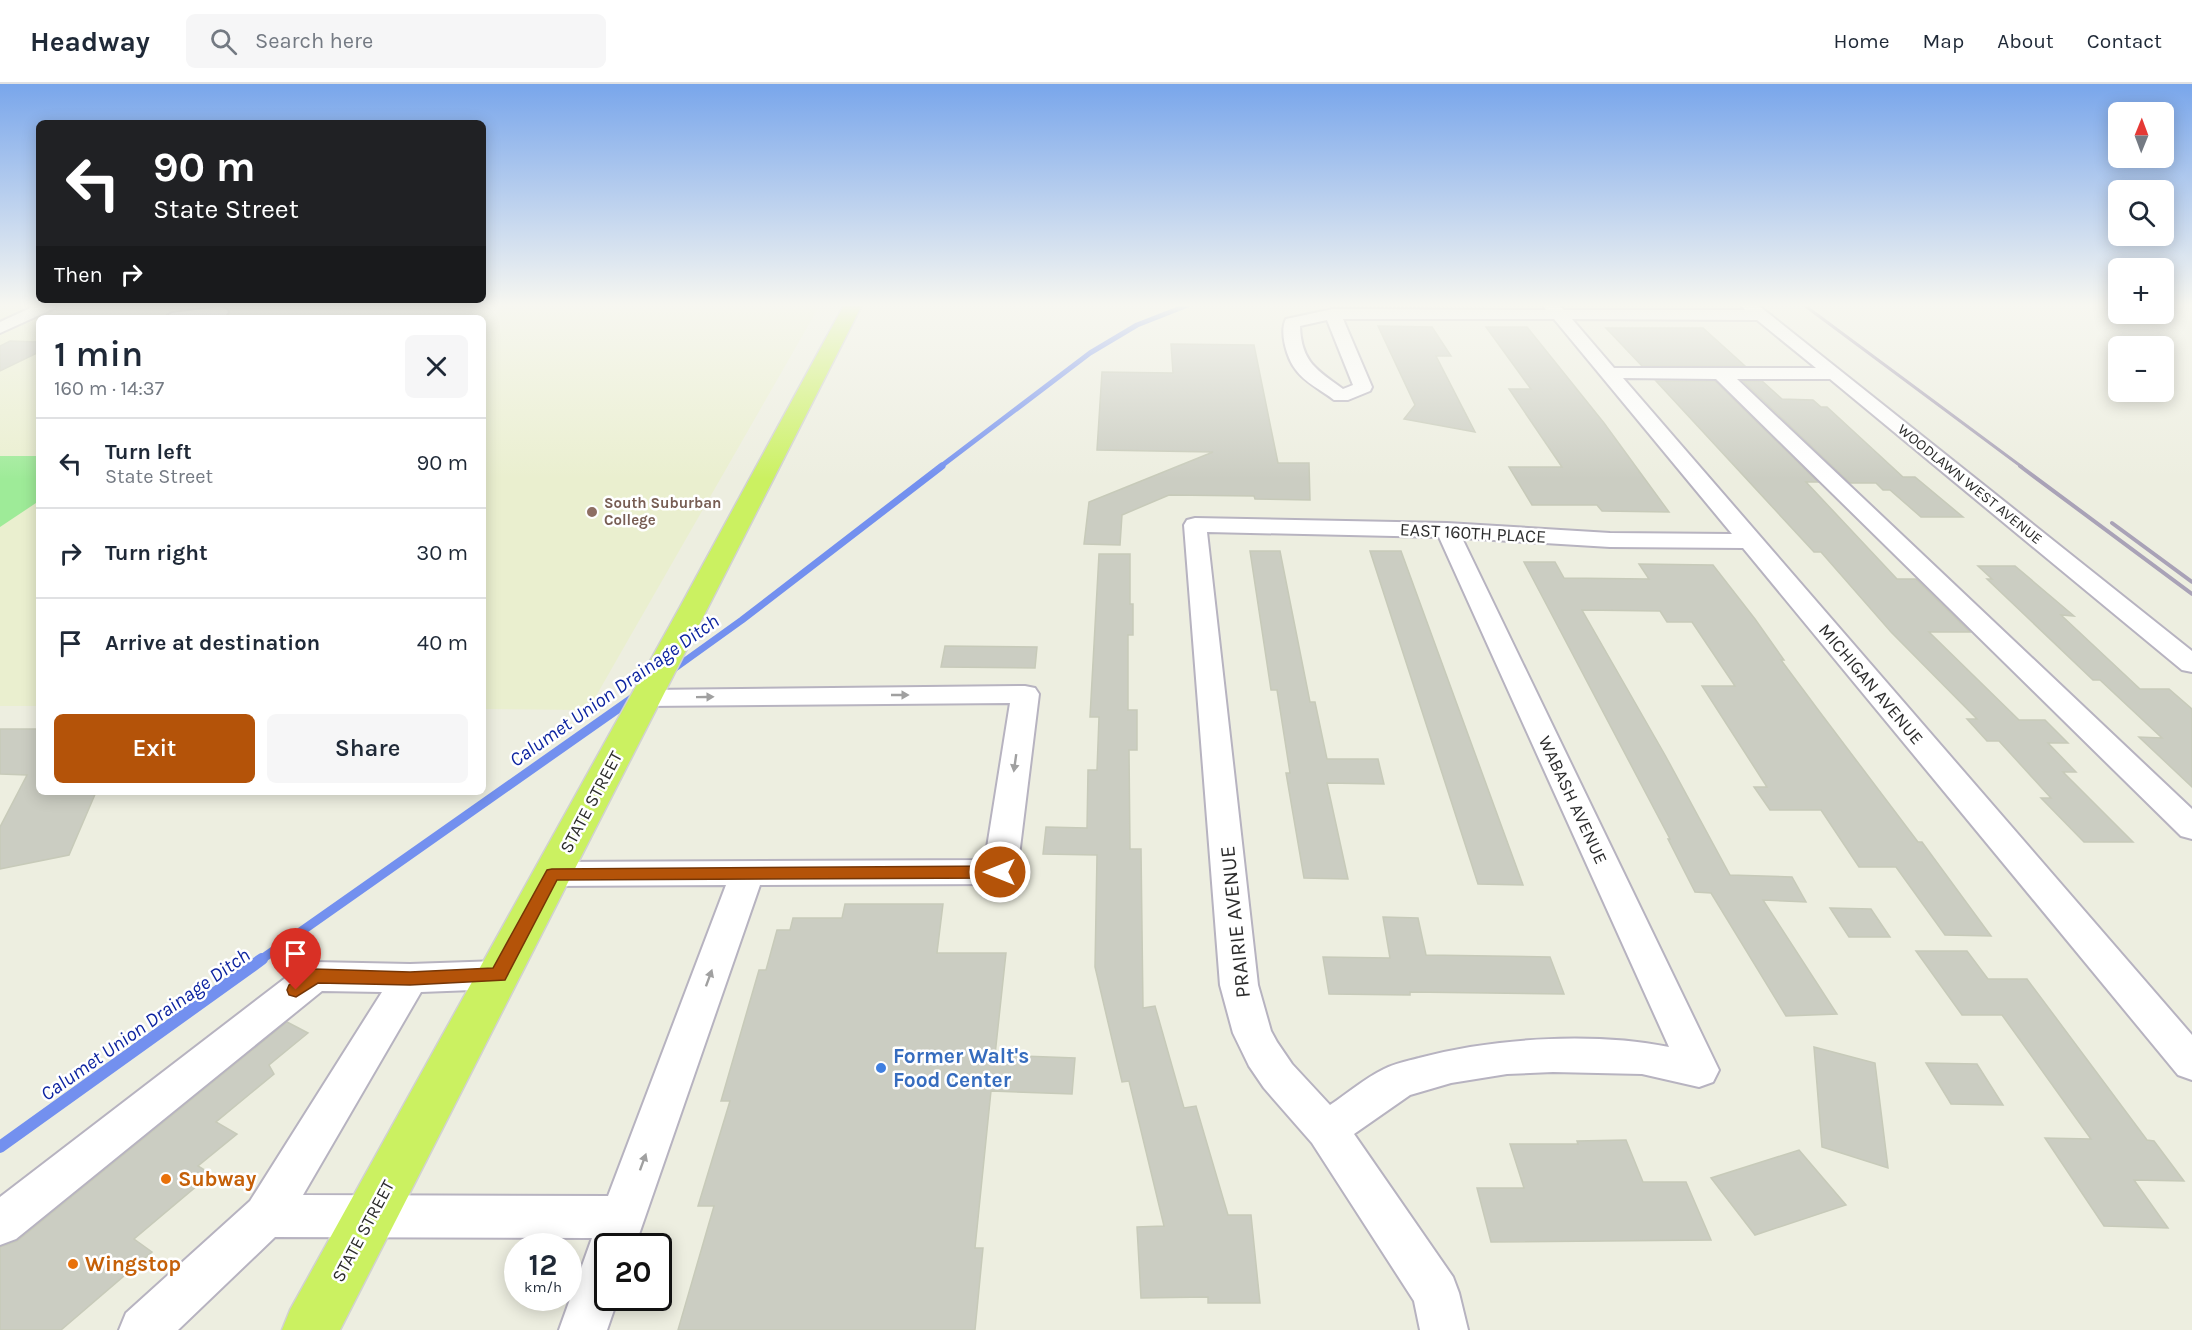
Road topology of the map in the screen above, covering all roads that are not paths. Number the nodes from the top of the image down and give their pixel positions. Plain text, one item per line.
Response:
1 (822, 363) edge
2 (1301, 363) edge
3 (1353, 363) edge
4 (1601, 363) edge
5 (1821, 363) edge
6 (1609, 373) junction
7 (1721, 374) junction
8 (1835, 374) junction
9 (1195, 525) joint
10 (1447, 530) junction
11 (1751, 542) junction
12 (2192, 663) edge
13 (646, 698) junction
14 (2192, 828) edge
15 (552, 874) junction
16 (747, 874) junction
17 (499, 975) junction
18 (410, 978) junction
19 (2192, 1063) edge
20 (1327, 1130) junction
21 (371, 1215) junction
22 (266, 1216) junction
23 (0, 1224) edge
24 (618, 1232) edge
25 (594, 1299) edge
26 (143, 1330) edge
27 (310, 1330) edge
28 (583, 1330) edge
29 (1444, 1330) edge

1 - 13 main road, STATE STREET
2 - 3 street
4 - 6 street, MICHIGAN AVENUE
5 - 8 street, WOODLAWN WEST AVENUE
6 - 7 street
6 - 11 street, MICHIGAN AVENUE
7 - 8 street
7 - 14 street
8 - 12 street, WOODLAWN WEST AVENUE
9 - 10 street, EAST 160TH PLACE
9 - 20 street, PRAIRIE AVENUE
10 - 11 street, EAST 160TH PLACE
10 - 20 street, WABASH AVENUE
11 - 19 street, MICHIGAN AVENUE
13 - 15 main road, STATE STREET
13 -> 16 street
15 - 16 street
15 - 17 main road, STATE STREET
24 -> 16 street
17 - 18 street
17 - 21 main road, STATE STREET
18 - 22 street
18 - 23 street
20 - 29 street, PRAIRIE AVENUE
21 - 22 street
21 - 24 street
21 - 27 main road, STATE STREET
22 - 26 street
25 - 28 street

